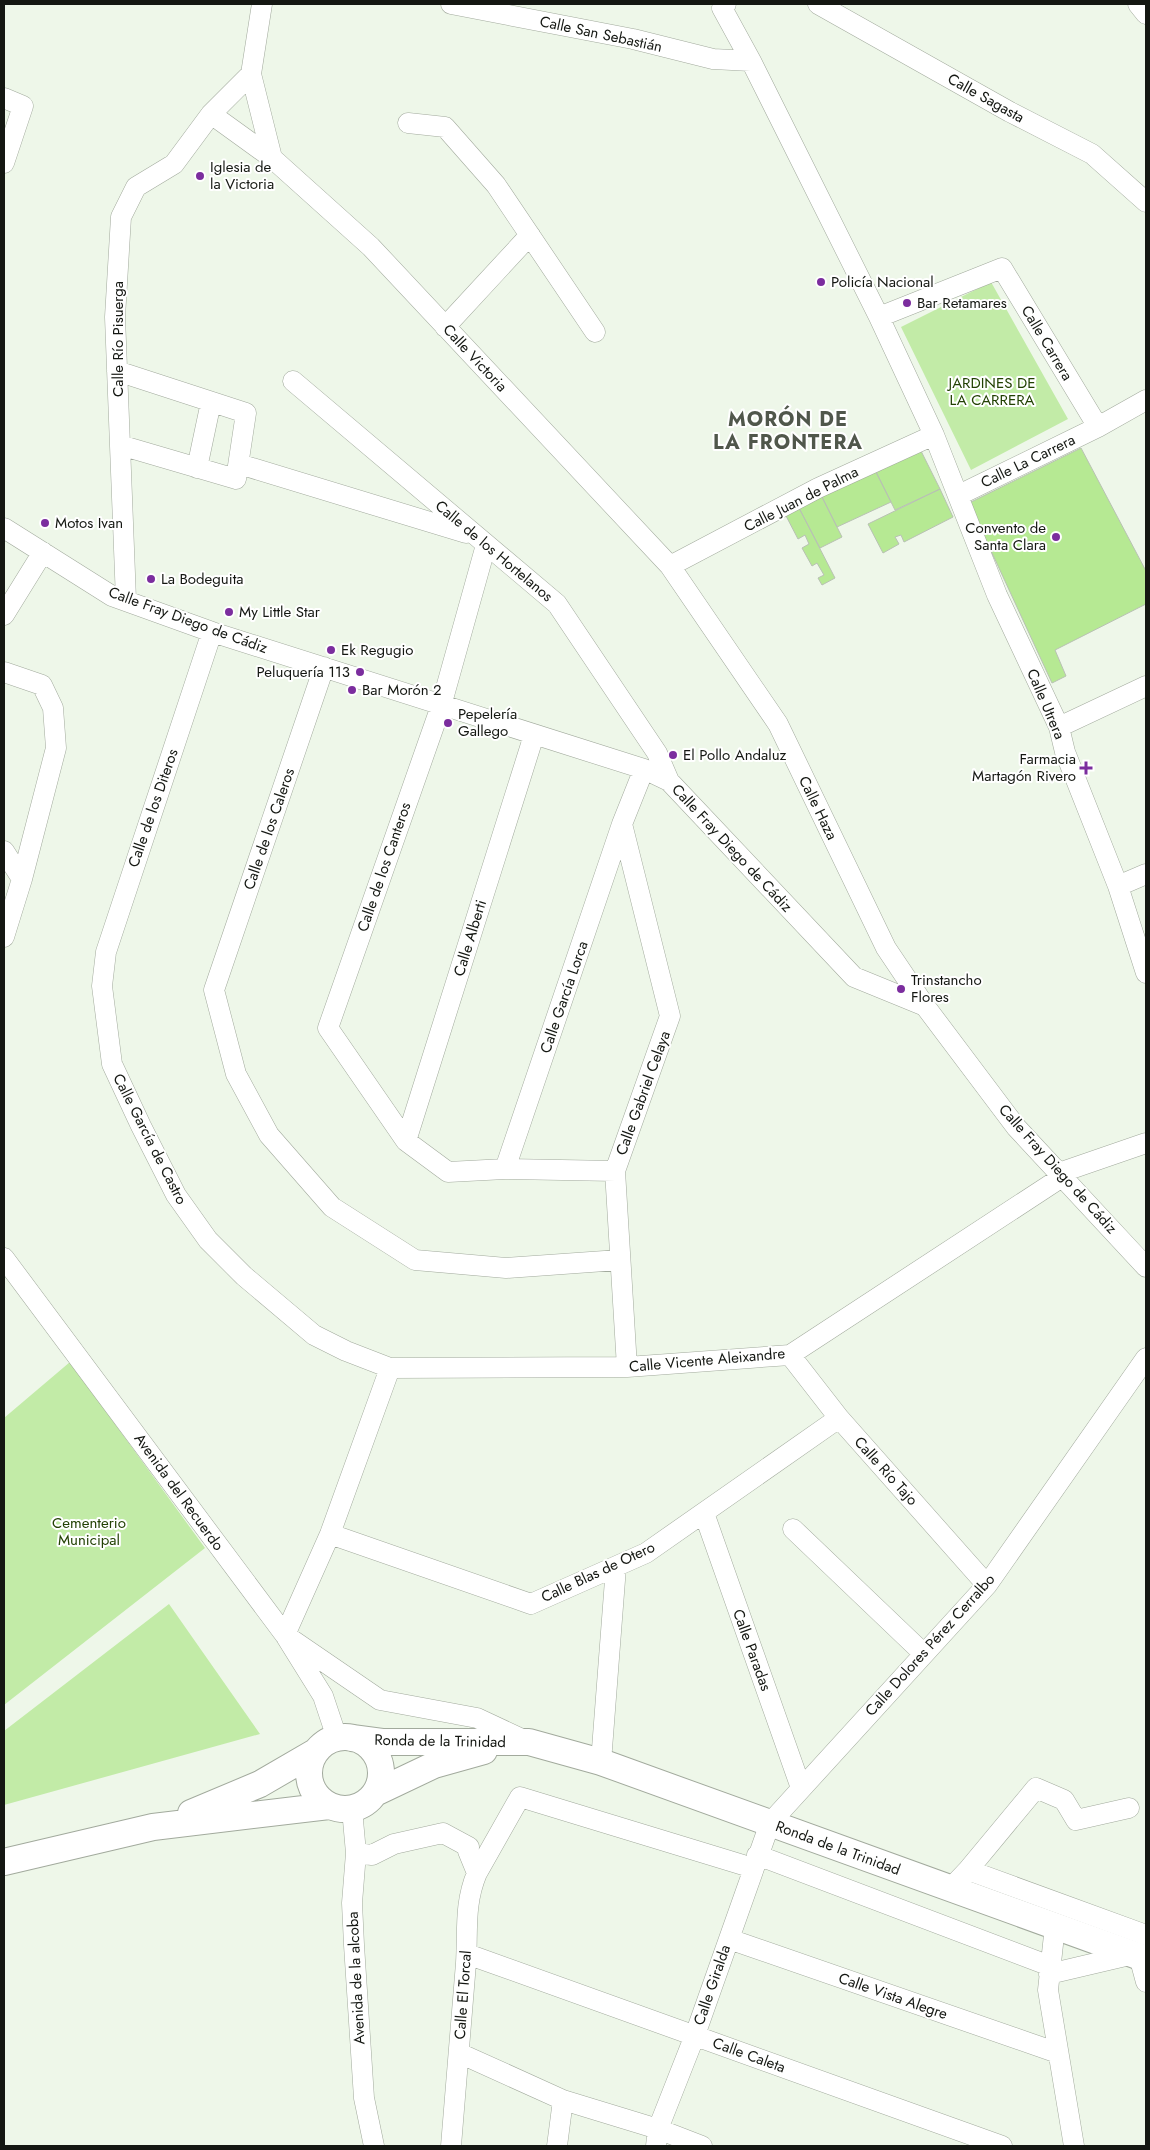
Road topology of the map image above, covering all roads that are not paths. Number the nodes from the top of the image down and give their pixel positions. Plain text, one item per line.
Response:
1 (262, 4) edge
2 (451, 4) edge
3 (726, 4) edge
4 (818, 4) edge
5 (1138, 4) edge
6 (1146, 14) edge
7 (751, 61) junction
8 (251, 74) junction
9 (4, 98) edge
10 (211, 114) junction
11 (408, 123) dead end
12 (272, 158) junction
13 (4, 163) edge
14 (1146, 202) edge
15 (530, 235) junction
16 (879, 317) junction
17 (445, 327) junction
18 (595, 332) dead end
19 (117, 371) junction
20 (293, 381) dead end
21 (1146, 400) edge
22 (212, 402) junction
23 (1098, 427) junction
24 (934, 435) junction
25 (120, 445) junction
26 (238, 464) junction
27 (197, 468) junction
28 (959, 495) junction
29 (4, 528) edge
30 (481, 540) junction
31 (43, 552) junction
32 (670, 566) junction
33 (126, 600) junction
34 (4, 615) edge
35 (212, 632) junction
36 (324, 667) junction
37 (4, 672) edge
38 (1146, 686) edge
39 (441, 706) junction
40 (1059, 727) junction
41 (534, 735) junction
42 (644, 769) junction
43 (669, 781) junction
44 (622, 824) junction
45 (4, 851) edge
46 (1146, 874) edge
47 (22, 879) junction
48 (1118, 886) junction
49 (4, 937) edge
50 (1146, 973) edge
51 (102, 986) joint
52 (925, 1006) junction
53 (406, 1142) junction
54 (1146, 1143) edge
55 (505, 1170) junction
56 (615, 1171) junction
57 (1060, 1175) junction
58 (4, 1258) edge
59 (619, 1260) junction
60 (1146, 1268) edge
61 (790, 1354) junction
62 (1146, 1358) edge
63 (627, 1367) junction
64 (390, 1368) junction
65 (839, 1418) junction
66 (704, 1513) junction
67 (793, 1529) dead end
68 (330, 1534) junction
69 (616, 1567) junction
70 (987, 1585) junction
71 (285, 1635) junction
72 (924, 1654) junction
73 (345, 1738) junction
74 (528, 1742) junction
75 (315, 1752) junction
76 (601, 1762) junction
77 (801, 1788) junction
78 (375, 1793) junction
79 (341, 1808) junction
80 (1129, 1808) dead end
81 (770, 1823) junction
82 (153, 1827) junction
83 (356, 1853) junction
84 (4, 1862) edge
85 (755, 1862) junction
86 (968, 1870) junction
87 (477, 1873) junction
88 (950, 1889) junction
89 (1055, 1926) junction
90 (729, 1939) junction
91 (1141, 1951) edge
92 (467, 1954) junction
93 (1049, 1970) junction
94 (1146, 1982) edge
95 (695, 2035) junction
96 (459, 2053) junction
97 (1058, 2053) junction
98 (563, 2100) junction
99 (657, 2138) edge
100 (374, 2146) edge
101 (451, 2146) edge
102 (557, 2146) edge
103 (702, 2146) edge
104 (1002, 2146) edge
105 (1074, 2146) edge

1 - 8 street
2 - 7 street, Calle San Sebastián
3 - 7 street
4 - 14 street, Calle Sagasta
5 - 6 street
7 - 16 street
8 - 10 street, Calle Río Pisuerga
8 - 12 street
9 - 13 street
10 - 12 street, Calle Victoria
10 - 19 street, Calle Río Pisuerga
11 - 15 street
12 - 17 street, Calle Victoria
15 - 17 street
15 - 18 street
16 - 23 street, Calle Carrera
16 - 24 street
17 - 32 street, Calle Victoria
19 - 22 street
19 - 25 street, Calle Río Pisuerga
20 - 30 street, Calle de los Hortelanos
21 - 23 street, Calle La Carrera
22 - 26 street
22 - 27 street
23 - 28 street, Calle La Carrera
24 - 28 street
24 - 32 street, Calle Juan de Palma
25 - 27 street
25 - 33 street, Calle Río Pisuerga
26 - 27 street
26 - 30 street
28 - 40 street, Calle Utrera
29 - 31 street, Calle Fray Diego de Cádiz
30 - 39 street, Calle de los Canteros
30 - 43 street, Calle de los Hortelanos
31 - 33 street, Calle Fray Diego de Cádiz
31 - 34 street
32 - 52 street, Calle Haza
33 - 35 street, Calle Fray Diego de Cádiz
35 - 36 street, Calle Fray Diego de Cádiz
35 - 51 street, Calle de los Diteros
36 - 39 street, Calle Fray Diego de Cádiz
36 - 59 street, Calle de los Caleros
37 - 47 street
38 - 40 street
39 - 41 street, Calle Fray Diego de Cádiz
39 - 53 street, Calle de los Canteros
40 - 48 street, Calle Utrera
41 - 42 street, Calle Fray Diego de Cádiz
41 - 53 street, Calle Alberti
42 - 43 street, Calle Fray Diego de Cádiz
42 - 44 street, Calle García Lorca
43 - 52 street, Calle Fray Diego de Cádiz
44 - 55 street, Calle García Lorca
44 - 56 street, Calle Gabriel Celaya
45 - 47 street
46 - 48 street
47 - 49 street
48 - 50 street, Calle Utrera
51 - 64 street, Calle García de Castro
52 - 57 street, Calle Fray Diego de Cádiz
53 - 55 street
54 - 57 street, Calle Vicente Aleixandre
55 - 56 street
56 - 59 street, Calle Gabriel Celaya
57 - 60 street, Calle Fray Diego de Cádiz
57 - 61 street, Calle Vicente Aleixandre
58 - 71 street, Avenida del Recuerdo
59 - 63 street, Calle Gabriel Celaya
61 - 63 street, Calle Vicente Aleixandre
61 - 65 street, Calle Río Tajo
62 - 70 street, Calle Dolores Pérez Cerralbo
63 - 64 street, Calle Vicente Aleixandre
64 - 68 street
65 - 66 street, Calle Blas de Otero
65 - 70 street, Calle Río Tajo
66 - 69 street, Calle Blas de Otero
66 - 77 street, Calle Paradas
67 - 72 street
68 - 69 street, Calle Blas de Otero
68 - 71 street
69 - 76 street
70 - 72 street, Calle Dolores Pérez Cerralbo
71 - 73 street, Avenida del Recuerdo
71 - 74 street
72 - 77 street, Calle Dolores Pérez Cerralbo
73 - 74 main road, Ronda de la Trinidad
73 - 75 main road
73 - 78 main road
74 - 76 main road, Ronda de la Trinidad
74 - 78 main road, Ronda de la Trinidad
75 - 79 main road
75 - 82 main road
76 - 81 main road, Ronda de la Trinidad
77 - 81 street, Calle Dolores Pérez Cerralbo
78 - 79 main road
79 - 82 main road
79 - 83 street, Avenida de la alcoba
80 - 86 street
81 - 85 street, Calle Giralda
81 - 88 main road, Ronda de la Trinidad
82 - 84 main road
83 - 87 street
83 - 100 street, Avenida de la alcoba
85 - 87 street, Calle El Torcal
85 - 90 street, Calle Giralda
85 - 93 street
86 - 88 street
86 - 91 street
87 - 92 street, Calle El Torcal
88 - 89 main road, Ronda de la Trinidad
89 - 91 main road, Ronda de la Trinidad
89 - 93 street
90 - 95 street, Calle Giralda
90 - 97 street, Calle Vista Alegre
91 - 93 street
91 - 94 street
92 - 95 street, Calle Caleta
92 - 96 street, Calle El Torcal
93 - 97 street
95 - 99 street, Calle Giralda
95 - 104 street, Calle Caleta
96 - 98 street
96 - 101 street, Calle El Torcal
97 - 105 street
98 - 99 street
98 - 102 street
99 - 103 street

